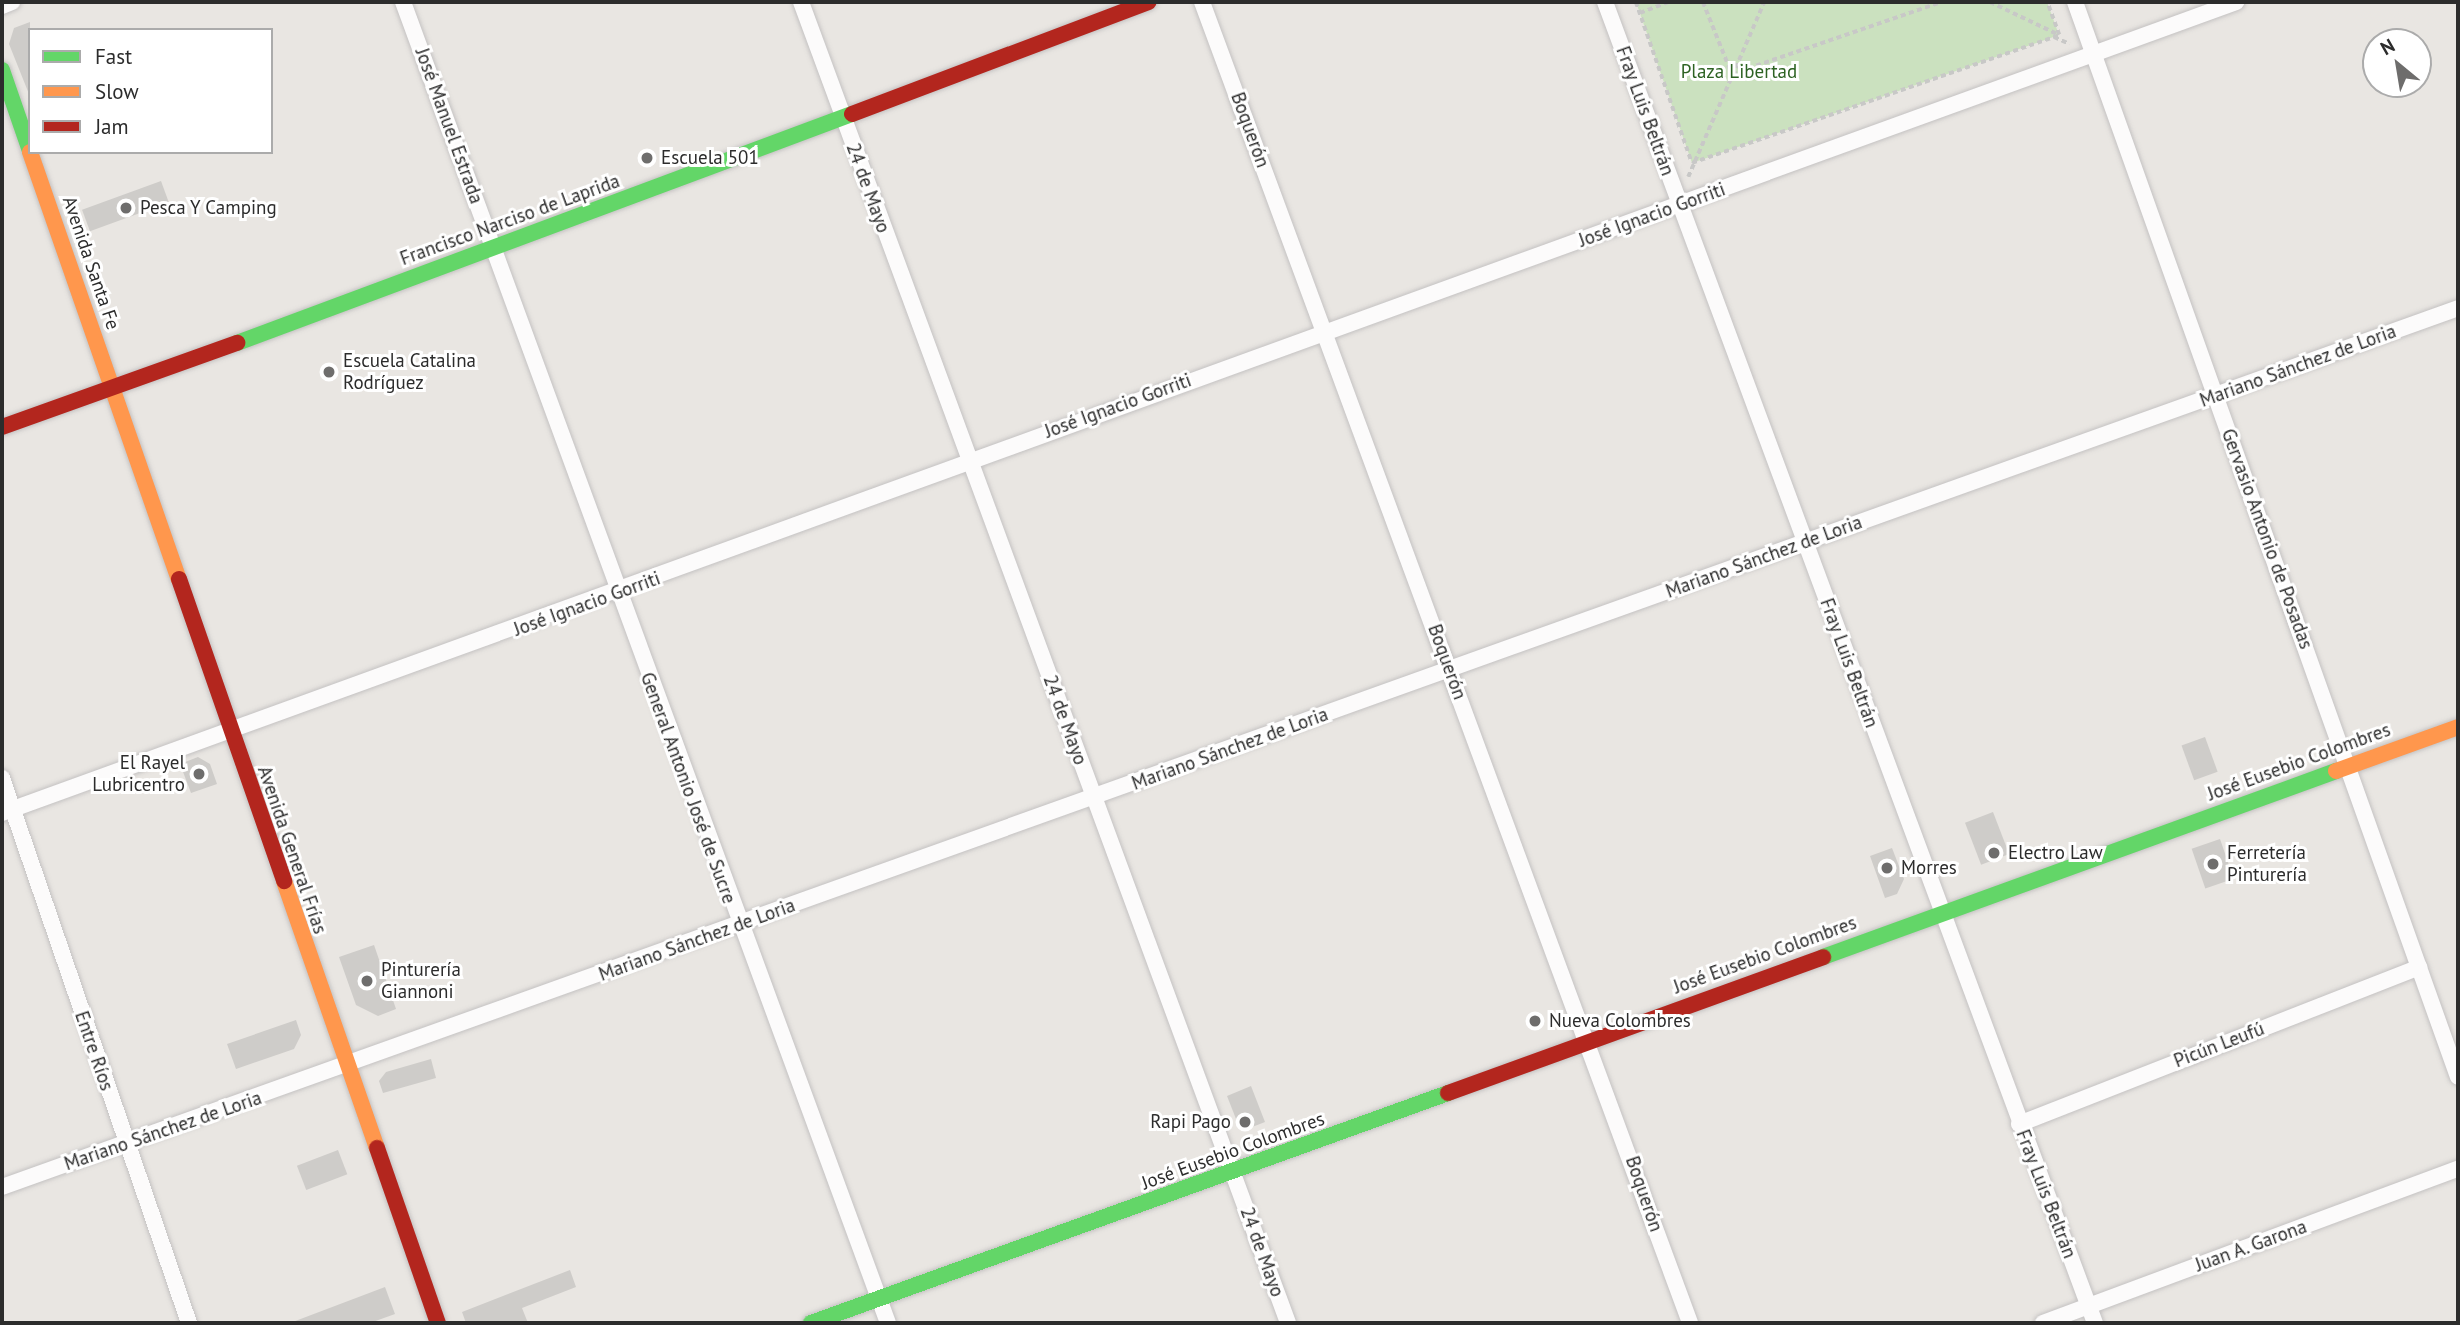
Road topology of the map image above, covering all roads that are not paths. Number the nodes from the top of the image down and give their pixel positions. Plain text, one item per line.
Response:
1 (12, 2) edge
2 (403, 2) edge
3 (801, 2) edge
4 (1149, 2) edge
5 (1202, 2) edge
6 (1605, 2) edge
7 (2075, 2) edge
8 (2236, 2) edge
9 (2, 6) edge
10 (2094, 54) junction
11 (2, 69) edge
12 (842, 117) junction
13 (28, 146) edge
14 (31, 154) edge
15 (1680, 205) junction
16 (494, 250) junction
17 (2458, 308) edge
18 (1325, 331) junction
19 (111, 388) junction
20 (2216, 395) junction
21 (2, 428) edge
22 (969, 459) junction
23 (1804, 543) junction
24 (618, 593) junction
25 (1450, 671) junction
26 (2458, 727) edge
27 (229, 734) junction
28 (2349, 766) junction
29 (2, 778) edge
30 (1093, 798) junction
31 (7, 811) edge
32 (1942, 913) junction
33 (738, 926) junction
34 (2419, 967) junction
35 (1591, 1041) junction
36 (346, 1066) junction
37 (2458, 1077) edge
38 (2019, 1124) junction
39 (125, 1143) junction
40 (2458, 1169) edge
41 (1233, 1174) junction
42 (2, 1188) edge
43 (879, 1299) junction
44 (2088, 1306) junction
45 (189, 1323) edge
46 (438, 1323) edge
47 (811, 1323) edge
48 (888, 1323) edge
49 (1288, 1323) edge
50 (1690, 1323) edge
51 (2043, 1323) edge
52 (2095, 1323) edge

1 - 9 street
2 - 16 street, José Manuel Estrada
3 - 12 street, 24 de Mayo
4 - 12 street, Francisco Narciso de Laprida
5 - 18 street, Boquerón
6 - 15 street, Fray Luis Beltrán
7 - 10 street, Gervasio Antonio de Posadas
8 - 10 street, José Ignacio Gorriti
10 - 15 street, José Ignacio Gorriti
10 - 20 street, Gervasio Antonio de Posadas
11 - 13 street, Avenida Santa Fe
12 - 16 street, Francisco Narciso de Laprida
12 - 22 street, 24 de Mayo
14 - 19 street, Avenida Santa Fe
15 - 18 street, José Ignacio Gorriti
15 - 23 street, Fray Luis Beltrán
16 - 19 street, Francisco Narciso de Laprida
16 - 24 street, General Antonio José de Sucre
17 - 20 street, Mariano Sánchez de Loria
18 - 22 street, José Ignacio Gorriti
18 - 25 street, Boquerón
19 - 21 street, Francisco Narciso de Laprida
19 - 27 street, Avenida General Frías
20 - 23 street, Mariano Sánchez de Loria
20 - 28 street, Gervasio Antonio de Posadas
22 - 24 street, José Ignacio Gorriti
22 - 30 street, 24 de Mayo
23 - 25 street, Mariano Sánchez de Loria
23 - 32 street, Fray Luis Beltrán
24 - 27 street, José Ignacio Gorriti
24 - 33 street, General Antonio José de Sucre
25 - 30 street, Mariano Sánchez de Loria
25 - 35 street, Boquerón
26 - 28 street, José Eusebio Colombres
27 - 31 street, José Ignacio Gorriti
27 - 36 street, Avenida General Frías
28 - 32 street, José Eusebio Colombres
28 - 34 street, Gervasio Antonio de Posadas
29 - 31 street, Entre Ríos
30 - 33 street, Mariano Sánchez de Loria
30 - 41 street, 24 de Mayo
31 - 39 street, Entre Ríos
32 - 35 street, José Eusebio Colombres
32 - 38 street, Fray Luis Beltrán
33 - 36 street, Mariano Sánchez de Loria
33 - 43 street, General Antonio José de Sucre
34 - 37 street, Gervasio Antonio de Posadas
34 - 38 street, Picún Leufú
35 - 41 street, José Eusebio Colombres
35 - 50 street, Boquerón
36 - 39 street, Mariano Sánchez de Loria
36 - 46 street, Avenida General Frías
38 - 44 street, Fray Luis Beltrán
39 - 42 street, Mariano Sánchez de Loria
39 - 45 street, Entre Ríos
40 - 44 street, Juan A. Garona
41 - 43 street, José Eusebio Colombres
41 - 49 street, 24 de Mayo
43 - 47 street, José Eusebio Colombres
43 - 48 street, General Antonio José de Sucre
44 - 51 street, Juan A. Garona
44 - 52 street, Fray Luis Beltrán

